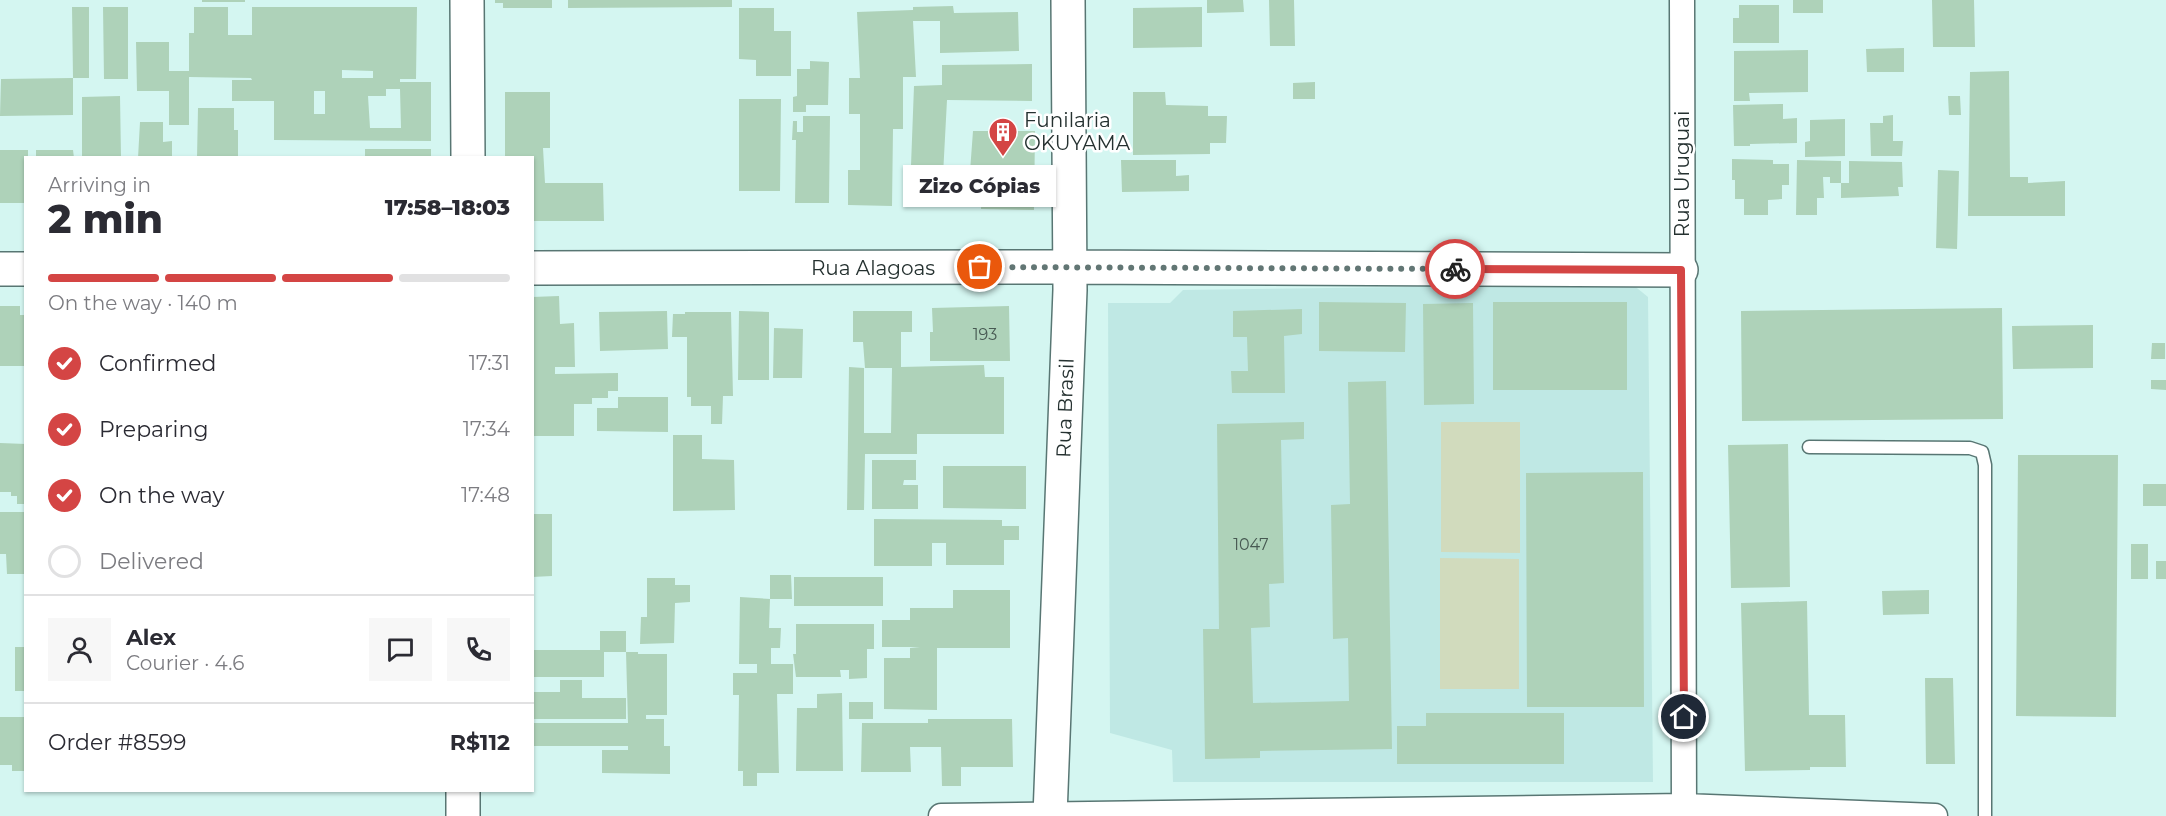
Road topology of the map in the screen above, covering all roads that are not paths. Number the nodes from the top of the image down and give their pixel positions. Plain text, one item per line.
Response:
1 (467, 0) edge
2 (1068, 0) edge
3 (1682, 0) edge
4 (468, 156) edge
5 (1069, 267) junction
6 (534, 268) edge
7 (0, 269) edge
8 (24, 269) edge
9 (1681, 270) junction
10 (1809, 447) dead end
11 (463, 792) edge
12 (1684, 811) edge
13 (1050, 815) edge
14 (463, 816) edge
15 (941, 816) edge
16 (1935, 816) edge
17 (1985, 816) edge

1 - 4 street
2 - 5 street, Rua Brasil
3 - 9 street, Rua Uruguai
5 - 6 street, Rua Alagoas
5 - 9 street, Rua Alagoas
5 - 13 street, Rua Brasil
7 - 8 street
9 - 12 street, Rua Uruguai
10 - 17 lane
11 - 14 street
12 - 13 street
12 - 16 street
13 - 15 street

